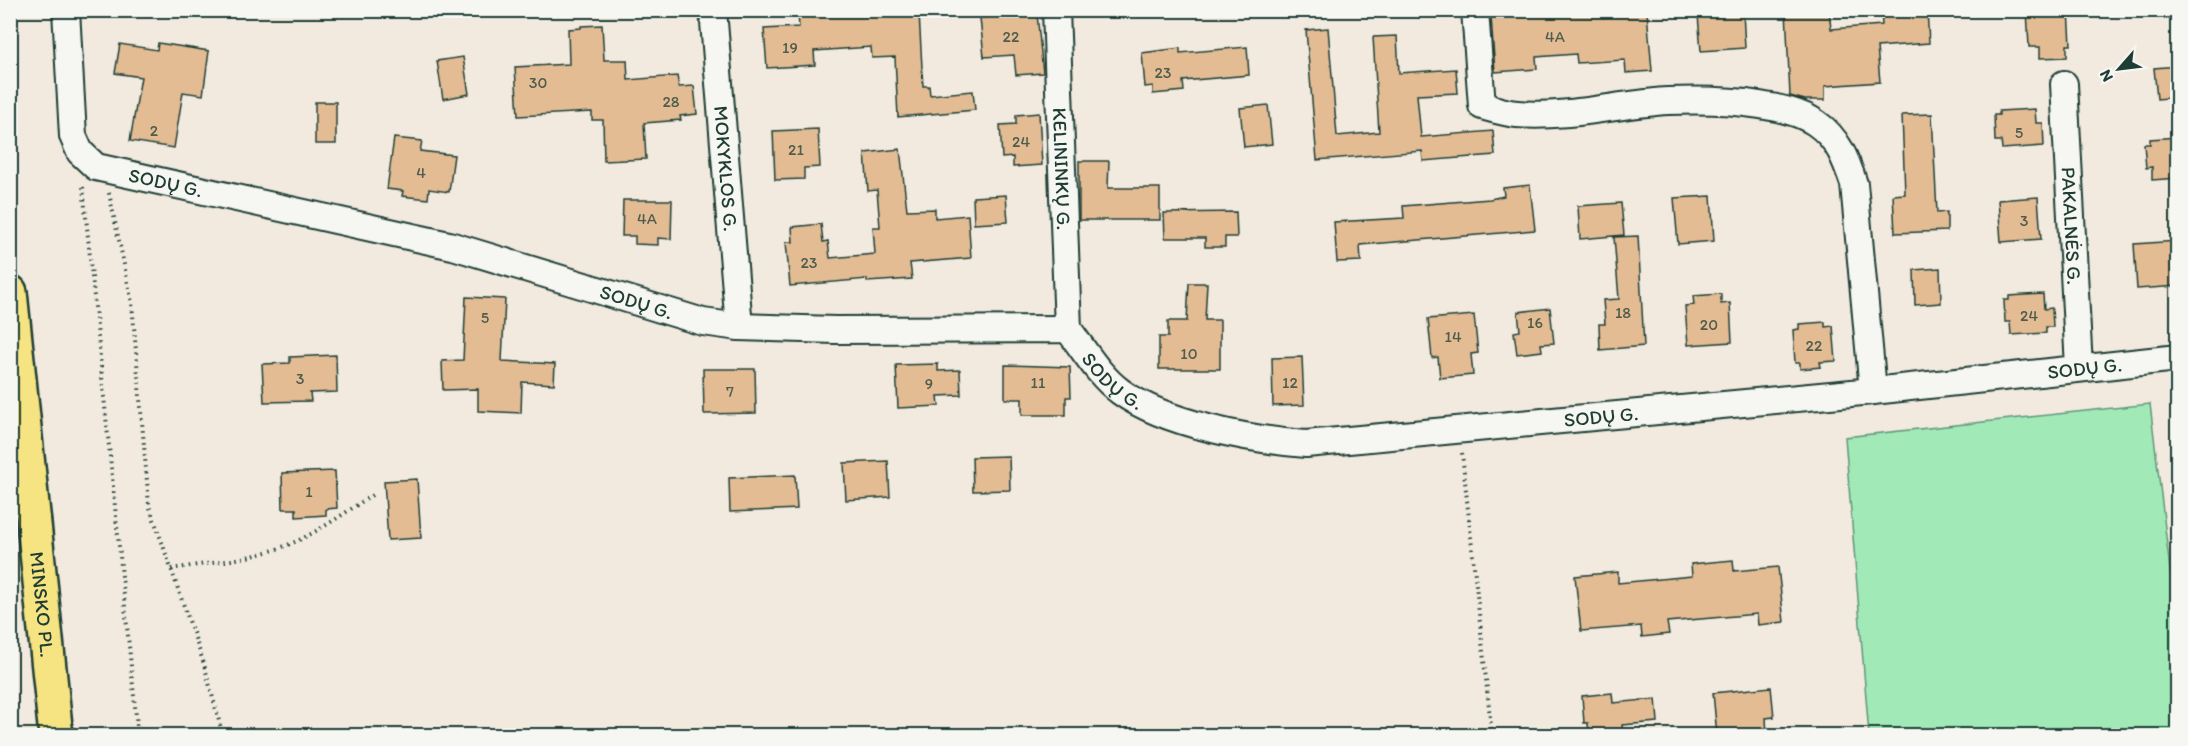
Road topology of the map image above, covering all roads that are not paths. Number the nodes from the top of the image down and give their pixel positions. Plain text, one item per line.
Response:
1 (66, 10) edge
2 (713, 10) edge
3 (1056, 10) edge
4 (1475, 10) edge
5 (2064, 84) dead end
6 (10, 292) edge
7 (739, 327) junction
8 (1068, 329) junction
9 (2178, 358) edge
10 (2079, 368) junction
11 (1873, 391) junction
12 (56, 735) edge

1 - 7 street, SODŲ G.
2 - 7 street, MOKYKLOS G.
3 - 8 street, KELININKŲ G.
4 - 11 street
5 - 10 street, PAKALNĖS G.
6 - 12 highway, MINSKO PL.
7 - 8 street, SODŲ G.
8 - 11 street, SODŲ G.
9 - 10 street, SODŲ G.
10 - 11 street, SODŲ G.

